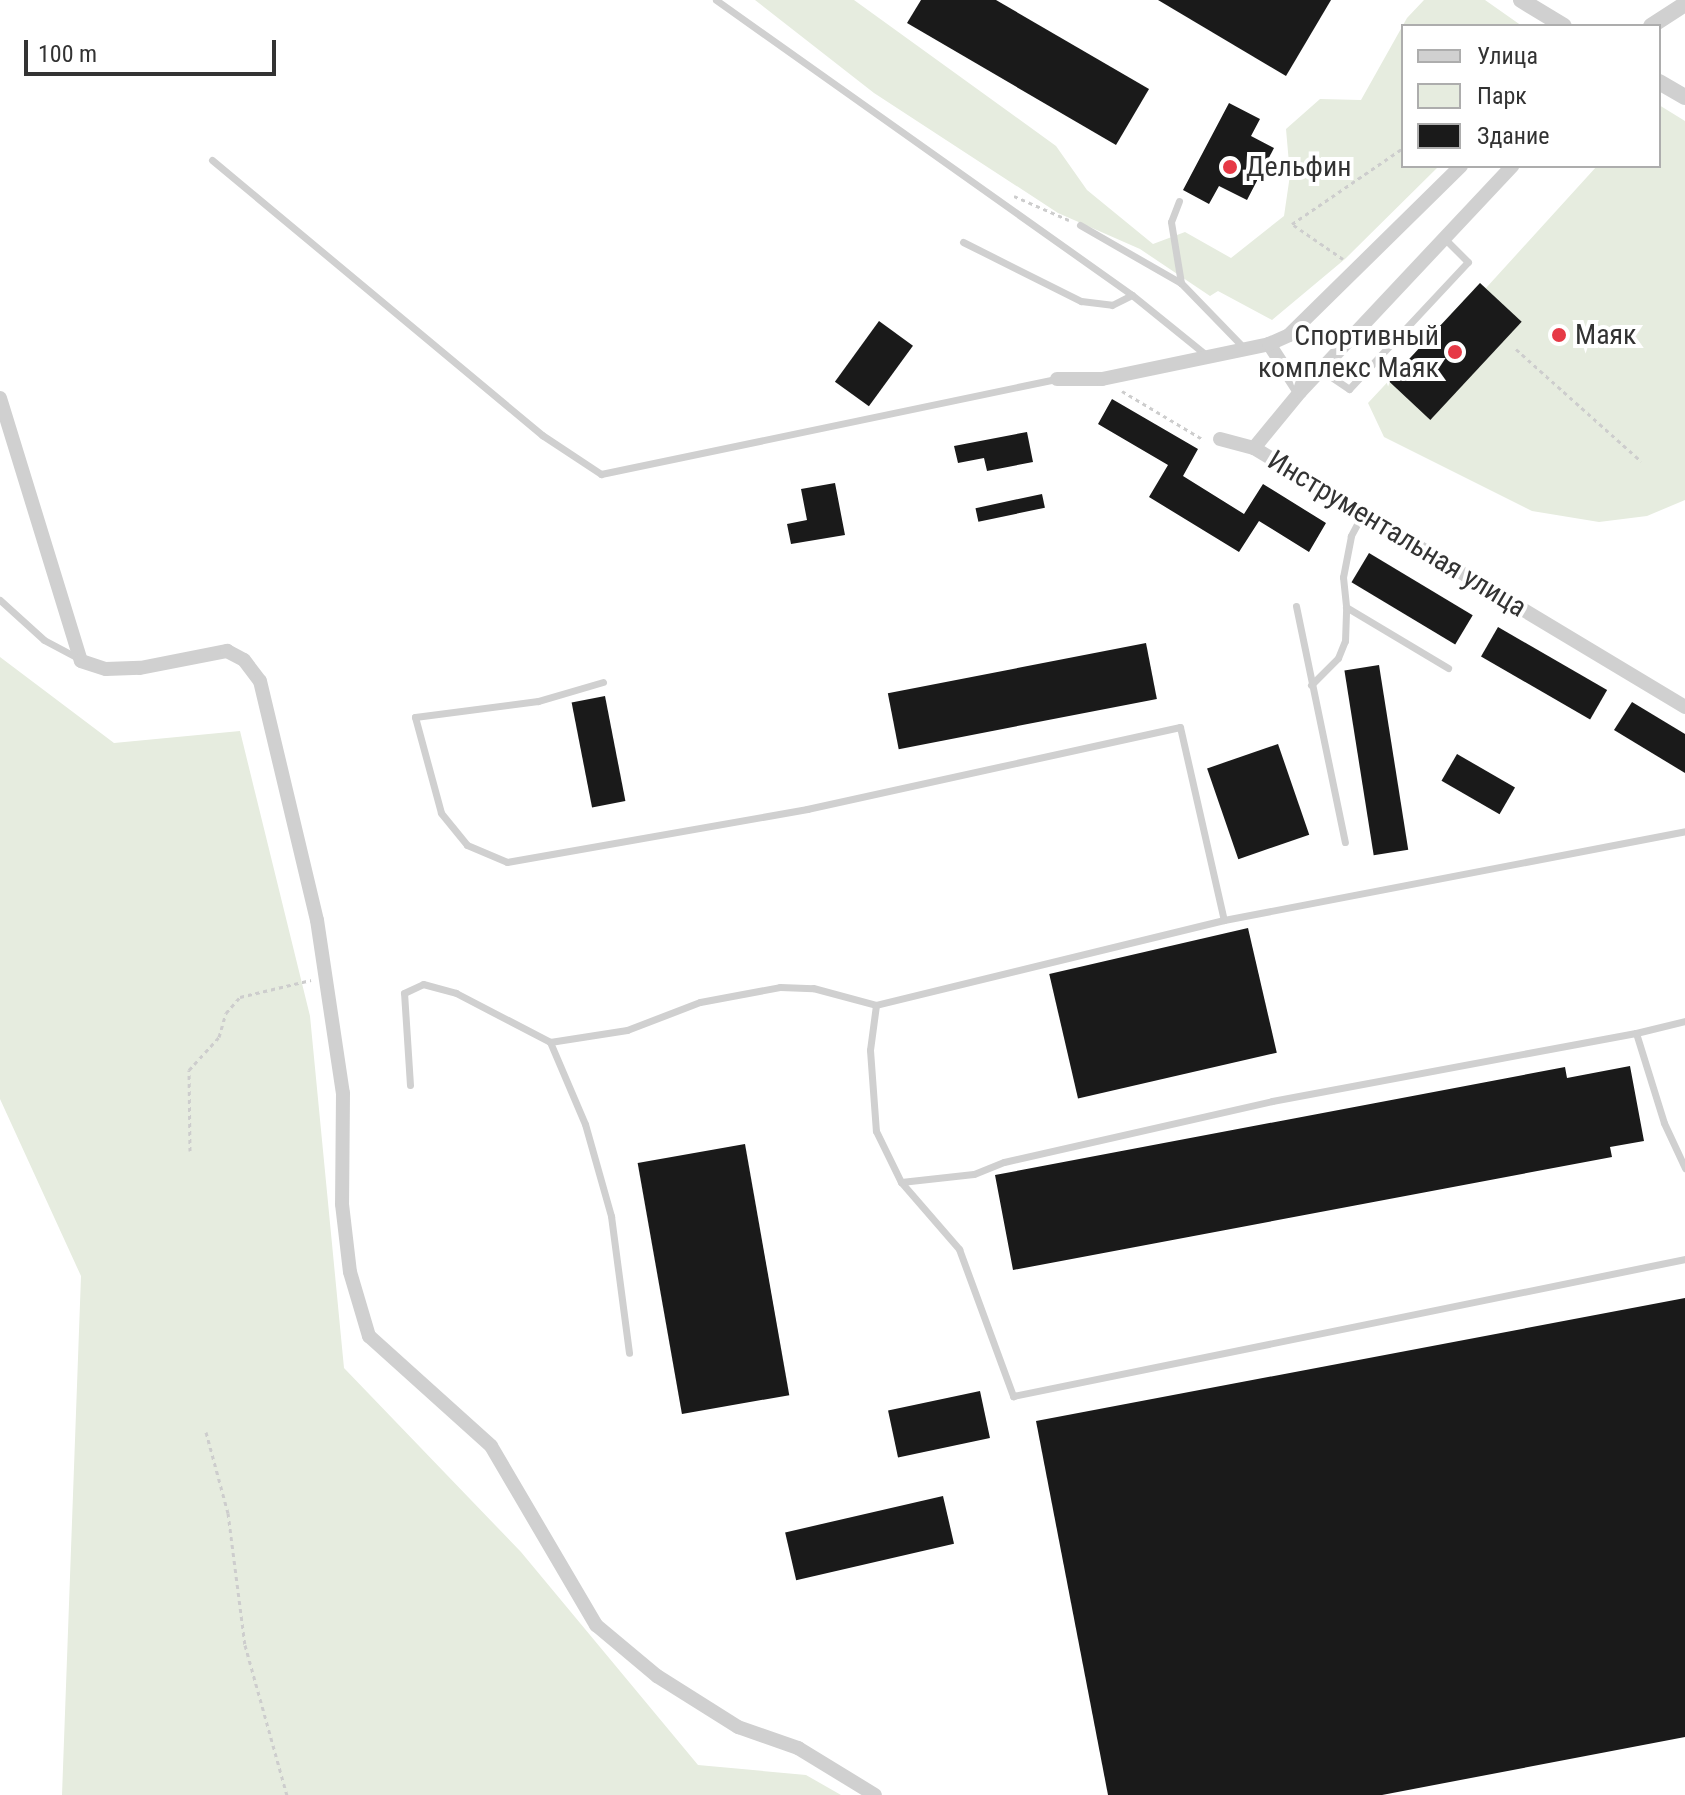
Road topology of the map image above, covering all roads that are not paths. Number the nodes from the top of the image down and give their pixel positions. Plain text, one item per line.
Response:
1 (716, 0) edge
2 (1521, 0) edge
3 (1685, 4) edge
4 (1561, 24) edge
5 (1654, 24) edge
6 (1661, 83) edge
7 (1685, 97) edge
8 (212, 160) dead end
9 (1459, 168) edge
10 (1510, 168) edge
11 (1179, 201) dead end
12 (1080, 225) road end
13 (1444, 238) junction
14 (963, 242) dead end
15 (1181, 283) junction
16 (1132, 295) junction
17 (1269, 344) junction
18 (1243, 347) junction
19 (1208, 356) junction
20 (1321, 370) junction
21 (1057, 379) joint
22 (1300, 392) junction
23 (0, 398) edge
24 (1220, 439) road end
25 (1254, 448) junction
26 (1363, 513) junction
27 (0, 600) edge
28 (1296, 606) dead end
29 (1346, 607) junction
30 (81, 661) junction
31 (1448, 668) dead end
32 (603, 682) dead end
33 (1311, 685) junction
34 (1685, 707) edge
35 (1685, 831) edge
36 (1345, 842) dead end
37 (1224, 920) junction
38 (876, 1005) junction
39 (1685, 1021) edge
40 (1636, 1033) junction
41 (550, 1042) junction
42 (410, 1085) dead end
43 (1685, 1168) edge
44 (901, 1182) junction
45 (1685, 1259) edge
46 (629, 1353) dead end
47 (875, 1795) edge

1 - 16 lane
2 - 4 street
3 - 5 street
6 - 7 street
8 - 21 lane
9 - 17 street
10 - 13 street
11 - 15 lane
12 - 15 lane
13 - 20 street
13 - 20 lane
14 - 16 lane
15 - 18 lane
16 - 19 lane
17 - 18 street
17 - 22 street
18 - 19 street
19 - 21 street
20 - 22 street
22 - 25 street
23 - 30 street
24 - 25 street, Инструментальная улица
25 - 26 street, Инструментальная улица
26 - 29 lane
26 - 34 street, Инструментальная улица
27 - 30 lane
28 - 33 lane
29 - 31 lane
29 - 33 lane
30 - 47 street
32 - 37 lane
33 - 36 lane
35 - 37 lane
37 - 38 lane
38 - 41 lane
38 - 44 lane
39 - 40 lane
40 - 43 lane
40 - 44 lane
41 - 42 lane
41 - 46 lane
44 - 45 lane

